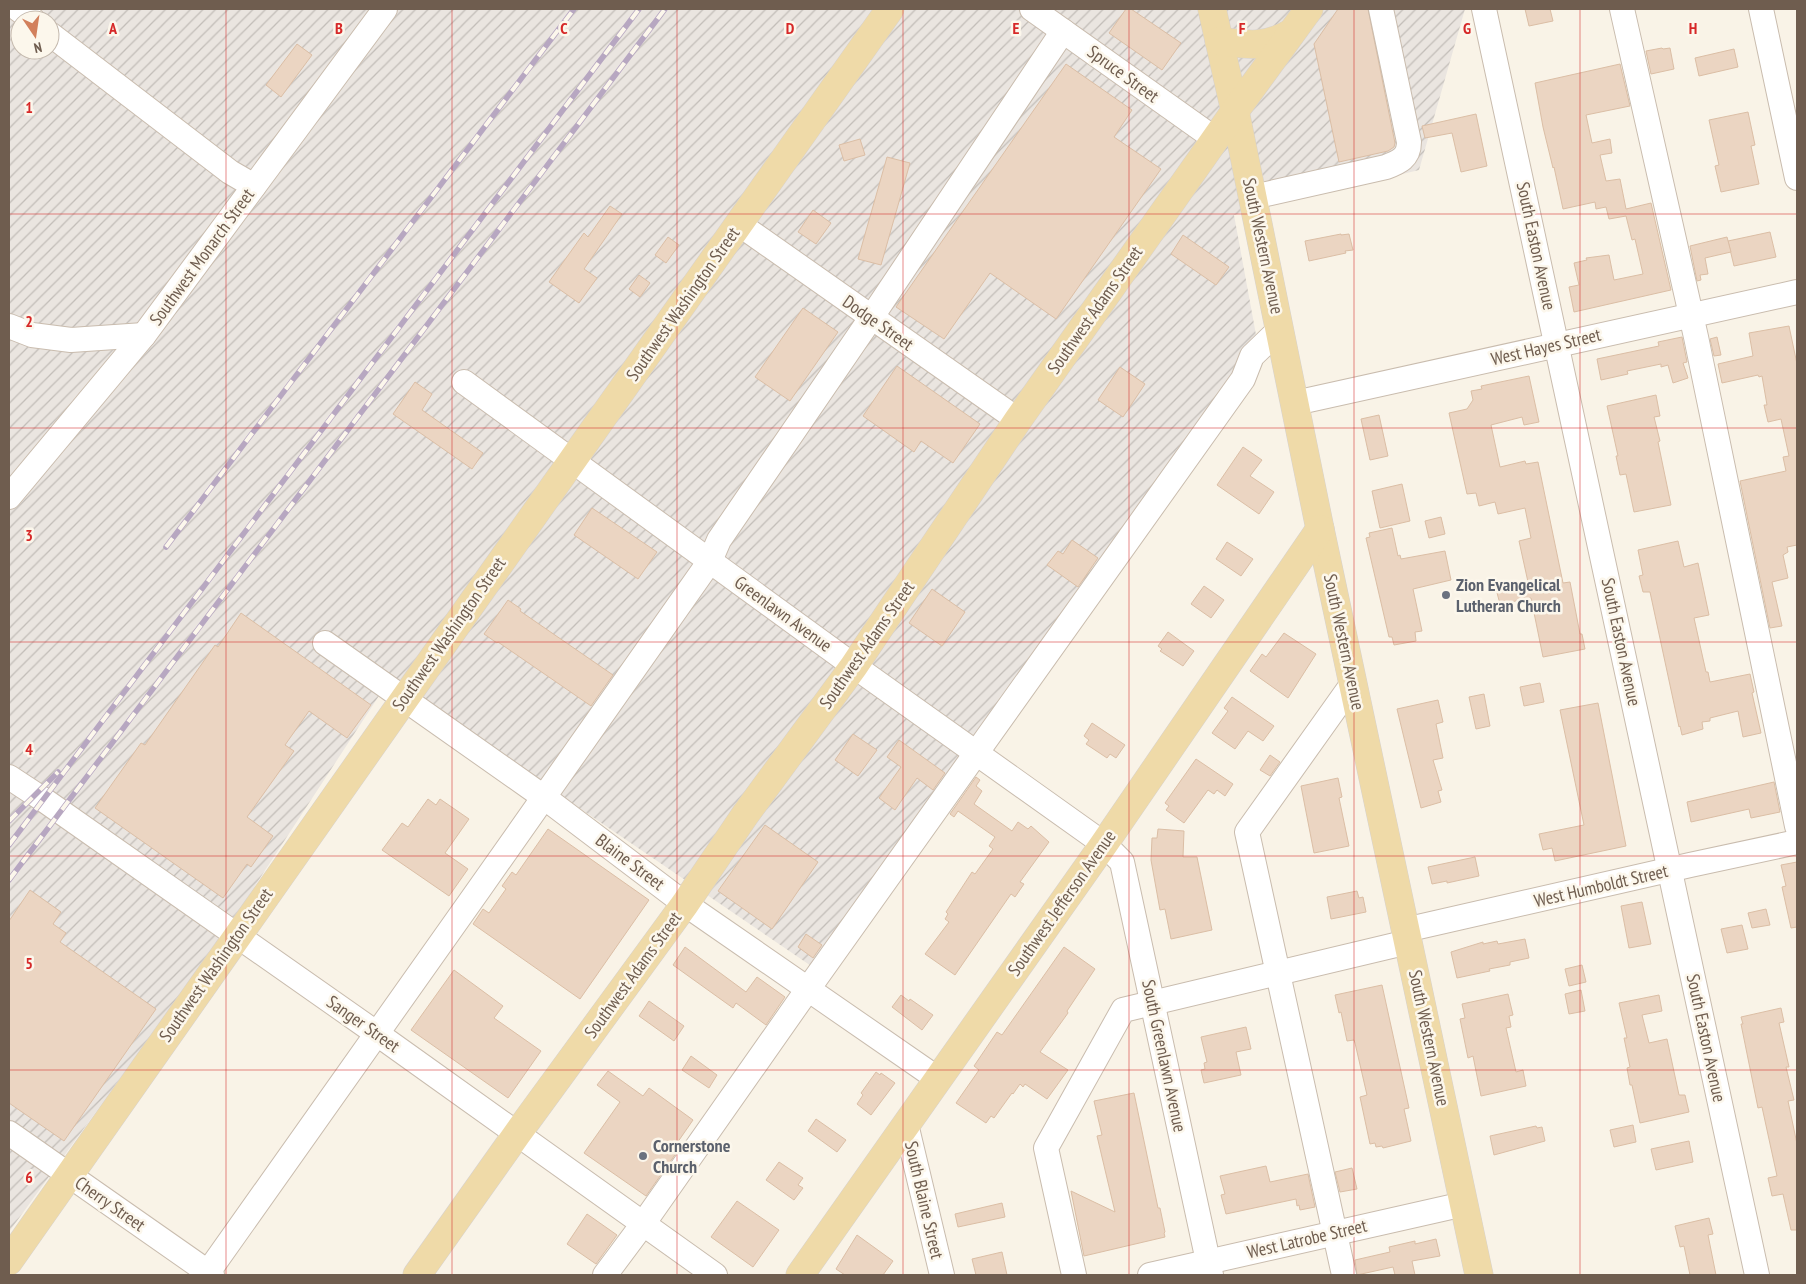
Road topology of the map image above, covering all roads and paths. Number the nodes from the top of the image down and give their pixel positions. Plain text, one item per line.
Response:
1 (385, 9) edge
2 (890, 9) edge
3 (1032, 9) edge
4 (1212, 9) edge
5 (1308, 9) edge
6 (1382, 9) edge
7 (1484, 9) edge
8 (1622, 9) edge
9 (1761, 9) edge
10 (1064, 31) junction
11 (1291, 33) junction
12 (1219, 41) junction
13 (60, 42) edge
14 (1235, 111) junction
15 (1215, 139) junction
16 (1797, 178) edge
17 (254, 186) junction
18 (1252, 197) junction
19 (739, 224) junction
20 (1797, 292) edge
21 (1690, 316) junction
22 (871, 318) junction
23 (9, 326) edge
24 (1280, 329) junction
25 (144, 335) junction
26 (1557, 345) junction
27 (464, 382) dead end
28 (1295, 403) junction
29 (1018, 420) junction
30 (571, 461) junction
31 (9, 498) edge
32 (1320, 529) junction
33 (710, 561) junction
34 (324, 643) dead end
35 (854, 666) junction
36 (1353, 683) junction
37 (403, 700) junction
38 (977, 753) junction
39 (9, 777) edge
40 (545, 798) junction
41 (1797, 826) edge
42 (1797, 842) edge
43 (1104, 844) junction
44 (1669, 871) junction
45 (685, 904) junction
46 (236, 936) junction
47 (1406, 936) junction
48 (1278, 973) junction
49 (808, 989) junction
50 (1152, 1003) junction
51 (376, 1032) junction
52 (938, 1079) junction
53 (906, 1124) junction
54 (9, 1133) edge
55 (516, 1134) junction
56 (69, 1176) junction
57 (1464, 1204) junction
58 (643, 1224) junction
59 (1335, 1233) junction
60 (9, 1261) edge
61 (1210, 1268) edge
62 (208, 1274) edge
63 (417, 1275) edge
64 (605, 1275) edge
65 (715, 1275) edge
66 (800, 1275) edge
67 (942, 1275) edge
68 (1074, 1275) edge
69 (1150, 1275) edge
70 (1344, 1275) edge
71 (1479, 1275) edge
72 (1757, 1275) edge

1 - 17 street, Southwest Monarch Street
2 - 19 main road, Southwest Washington Street
3 - 10 street, Spruce Street
4 - 12 main road, South Western Avenue
5 - 11 main road, Southwest Adams Street
6 - 18 street
7 - 26 street, South Easton Avenue
8 - 21 street
9 - 16 street
10 - 15 street, Spruce Street
10 - 22 street
11 - 12 main road
11 - 14 main road, Southwest Adams Street
12 - 14 main road, South Western Avenue
13 - 17 street
14 - 15 main road, Southwest Adams Street
14 - 18 main road, South Western Avenue
15 - 29 main road, Southwest Adams Street
17 - 25 street, Southwest Monarch Street
18 - 24 main road, South Western Avenue
19 - 22 street, Dodge Street
19 - 30 main road, Southwest Washington Street
20 - 21 street, West Hayes Street
21 - 26 street, West Hayes Street
21 - 41 street
22 - 29 street, Dodge Street
22 - 33 street
23 - 25 street
24 - 28 main road, South Western Avenue
24 - 38 street
25 - 31 street, Southwest Monarch Street
26 - 28 street, West Hayes Street
26 - 44 street, South Easton Avenue
27 - 30 street, Greenlawn Avenue
28 - 32 main road, South Western Avenue
29 - 35 main road, Southwest Adams Street
30 - 33 street, Greenlawn Avenue
30 - 37 main road, Southwest Washington Street
32 - 36 main road, South Western Avenue
32 - 43 main road, Southwest Jefferson Avenue
33 - 35 street, Greenlawn Avenue
33 - 40 street
34 - 37 street, Blaine Street
35 - 38 street, Greenlawn Avenue
35 - 45 main road, Southwest Adams Street
36 - 47 main road, South Western Avenue
36 - 48 street
37 - 40 street, Blaine Street
37 - 46 main road, Southwest Washington Street
38 - 43 street, Greenlawn Avenue
38 - 49 street
39 - 46 street, Sanger Street
40 - 45 street, Blaine Street
40 - 51 street
42 - 44 street, West Humboldt Street
43 - 50 street, South Greenlawn Avenue
43 - 52 main road, Southwest Jefferson Avenue
44 - 47 street, West Humboldt Street
44 - 72 street, South Easton Avenue
45 - 49 street, Blaine Street
45 - 55 main road, Southwest Adams Street
46 - 51 street, Sanger Street
46 - 56 main road, Southwest Washington Street
47 - 48 street, West Humboldt Street
47 - 57 main road, South Western Avenue
48 - 50 street, West Humboldt Street
48 - 59 street
49 - 52 street, Blaine Street
49 - 58 street
50 - 61 street, South Greenlawn Avenue
50 - 68 street, West Humboldt Street
51 - 55 street, Sanger Street
51 - 62 street
52 - 53 main road, Southwest Jefferson Avenue
53 - 66 main road, Southwest Jefferson Avenue
53 - 67 street, South Blaine Street
54 - 56 street, Cherry Street
55 - 58 street, Sanger Street
55 - 63 main road, Southwest Adams Street
56 - 60 main road, Southwest Washington Street
56 - 62 street, Cherry Street
57 - 59 street, West Latrobe Street
57 - 71 main road, South Western Avenue
58 - 64 street
58 - 65 street, Sanger Street
59 - 61 street, West Latrobe Street
59 - 70 street
61 - 69 street, West Latrobe Street

